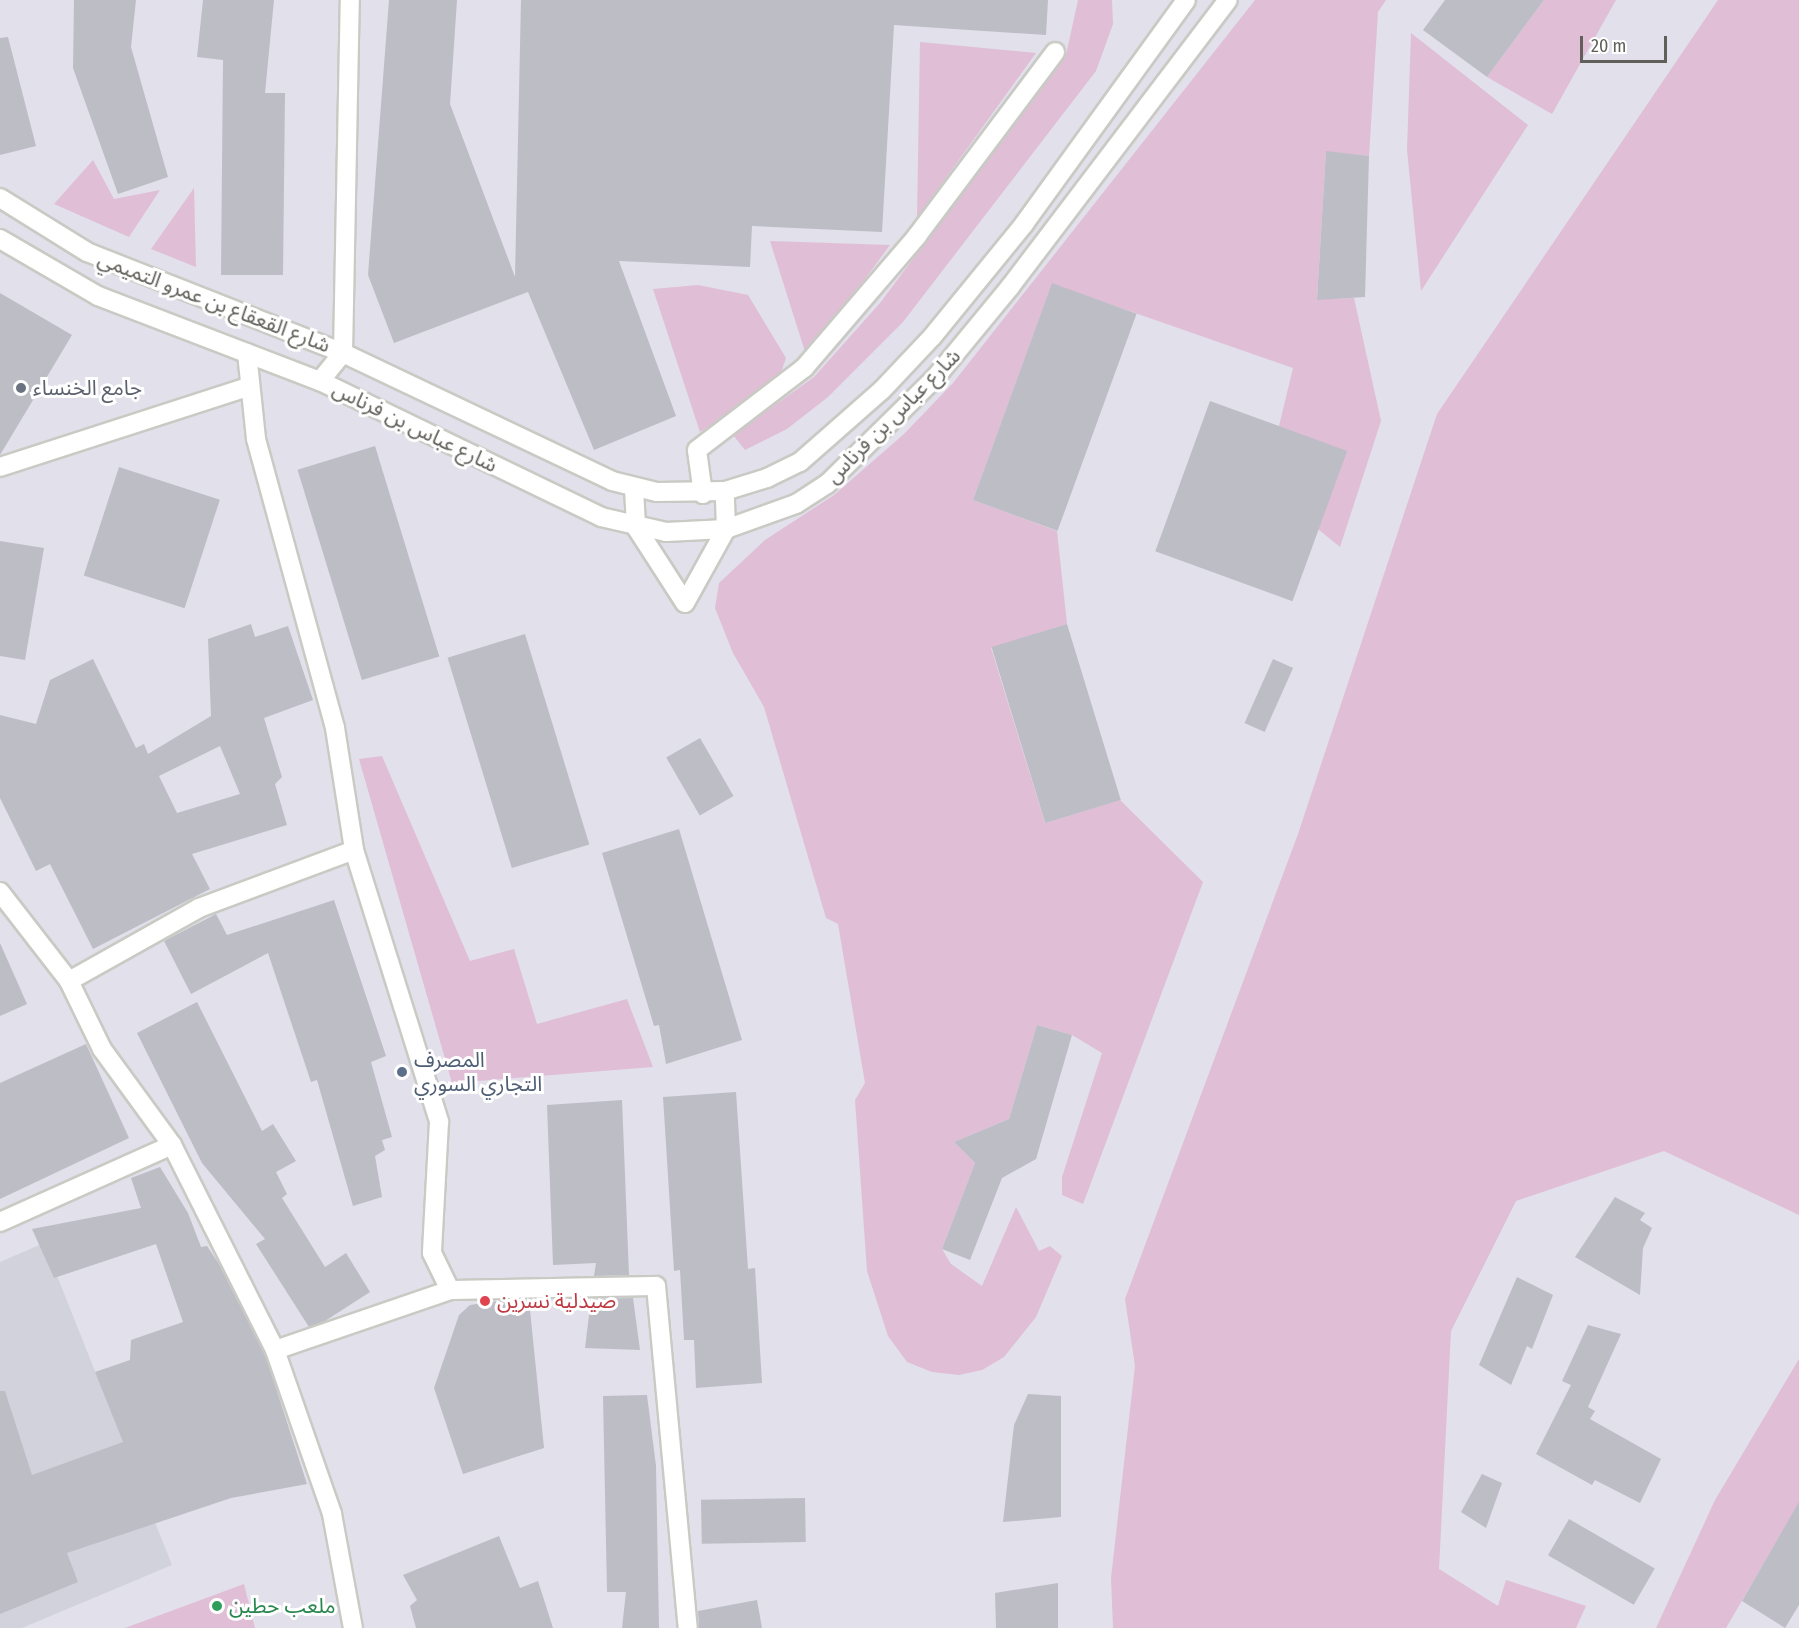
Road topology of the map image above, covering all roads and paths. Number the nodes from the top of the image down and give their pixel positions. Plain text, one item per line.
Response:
1 (350, 0) edge
2 (1187, 0) edge
3 (1228, 0) edge
4 (1210, 22) junction
5 (1055, 52) dead end
6 (0, 198) edge
7 (0, 239) edge
8 (247, 353) junction
9 (343, 353) junction
10 (320, 381) junction
11 (248, 387) junction
12 (0, 467) edge
13 (634, 488) junction
14 (724, 491) junction
15 (703, 494) junction
16 (636, 527) junction
17 (726, 529) junction
18 (354, 850) junction
19 (0, 892) edge
20 (69, 981) junction
21 (172, 1145) junction
22 (0, 1222) edge
23 (450, 1290) junction
24 (275, 1350) junction
25 (353, 1628) edge
26 (688, 1628) edge

1 - 9 street, شارع القعقاع بن عمرو التميمي
2 - 4 street, شارع عباس بن فرناس
2 - 14 street, شارع عباس بن فرناس
3 - 4 street
4 - 17 street, شارع عباس بن فرناس
5 - 15 street
6 - 9 street, شارع القعقاع بن عمرو التميمي
7 - 8 street, شارع القعقاع بن عمرو التميمي
8 - 10 street, شارع القعقاع بن عمرو التميمي
8 - 11 street
9 - 10 street
9 - 13 street, شارع عباس بن فرناس
10 - 16 street, شارع عباس بن فرناس
11 - 12 street
11 - 18 street
13 - 15 street, شارع عباس بن فرناس
13 - 16 street
14 - 15 street, شارع عباس بن فرناس
14 - 17 street
16 - 17 street, شارع عباس بن فرناس
16 - 17 street
18 - 20 street
18 - 23 street
19 - 20 street
20 - 21 street
21 - 22 street
21 - 24 street
23 - 24 street
23 - 26 street
24 - 25 street

